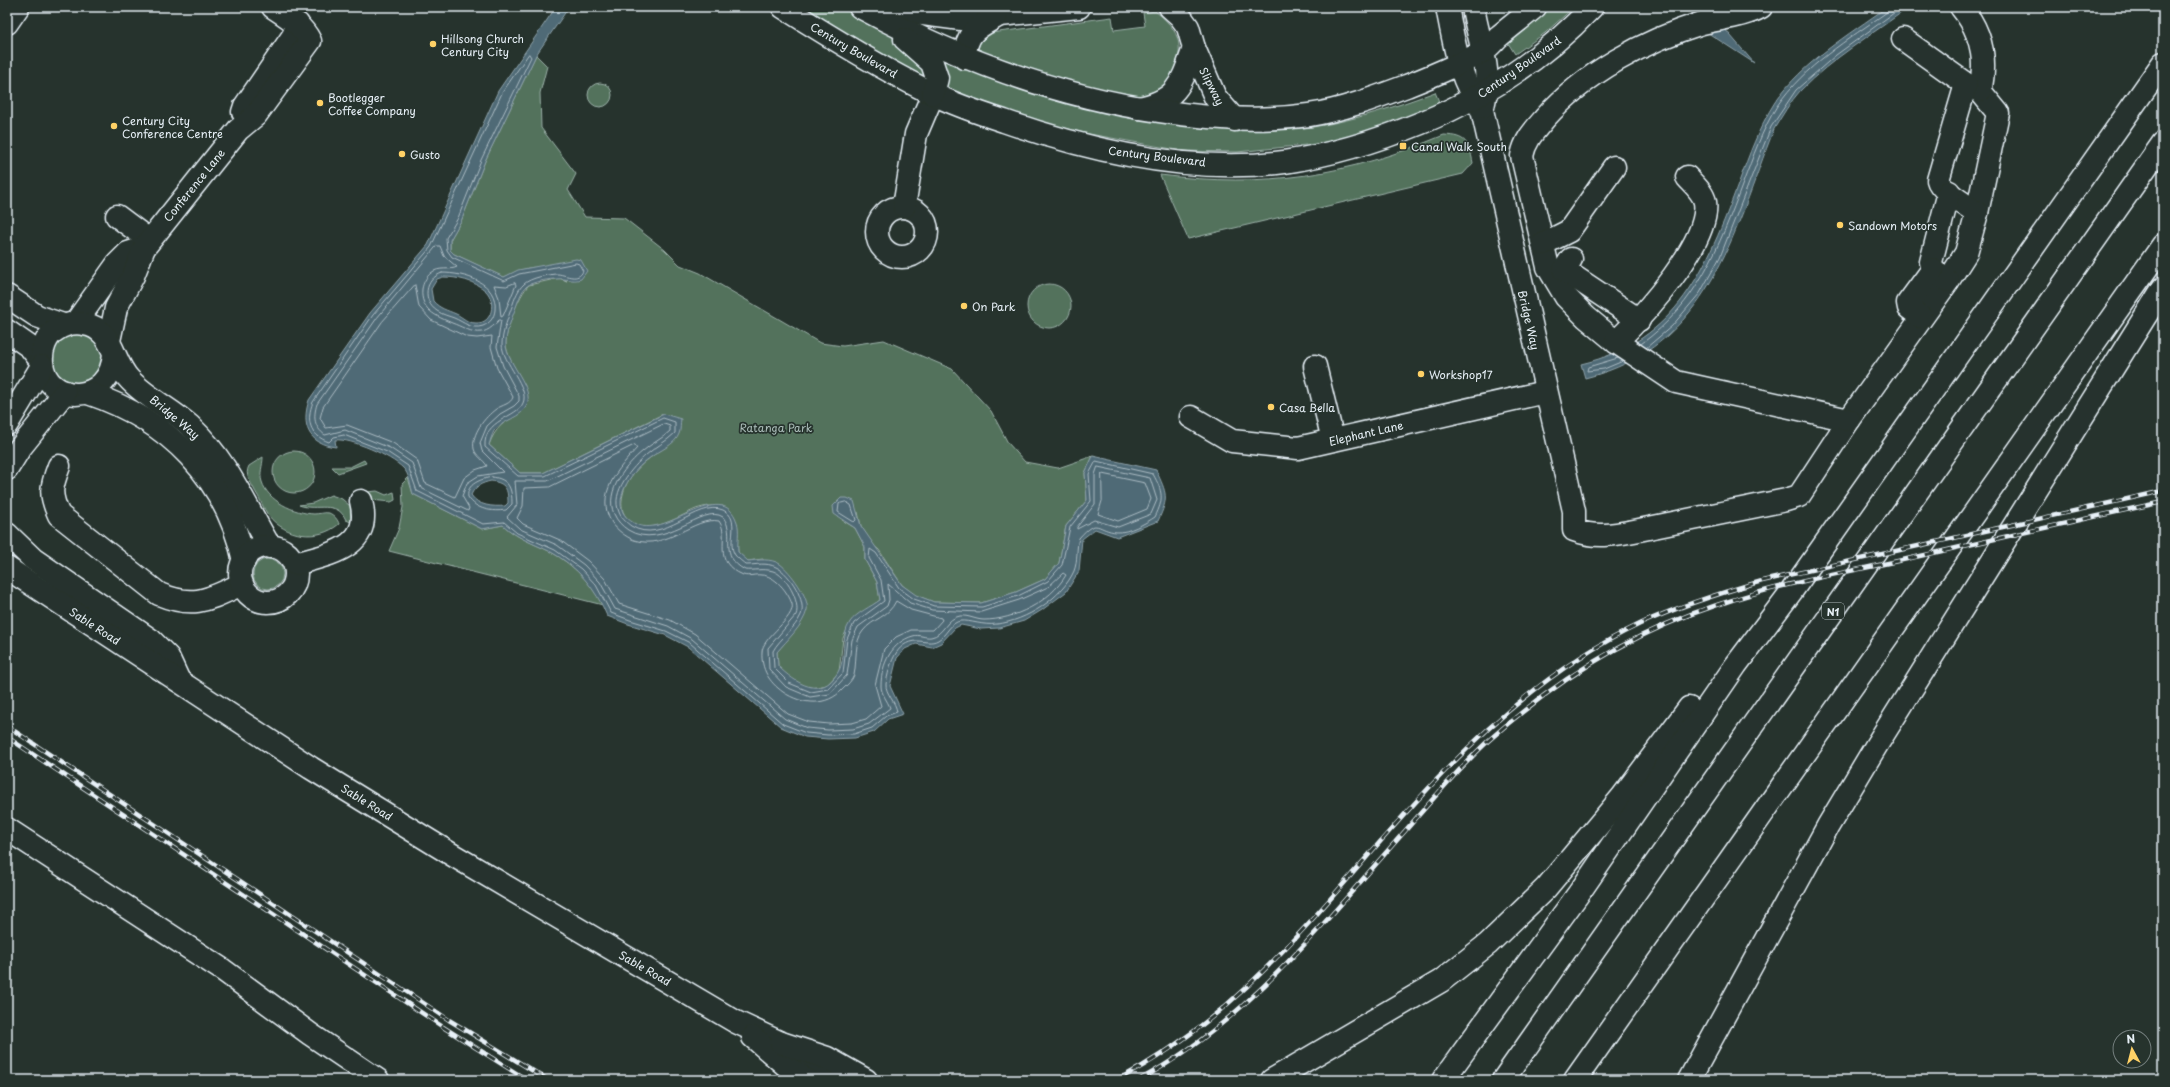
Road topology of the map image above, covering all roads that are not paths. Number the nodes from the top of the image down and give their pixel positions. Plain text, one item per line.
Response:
1 (18, 7) edge
2 (273, 7) edge
3 (783, 7) edge
4 (857, 7) edge
5 (860, 7) edge
6 (890, 7) edge
7 (1079, 7) edge
8 (1170, 7) edge
9 (1447, 7) edge
10 (1473, 7) edge
11 (1535, 7) edge
12 (1592, 7) edge
13 (1761, 7) edge
14 (1961, 7) edge
15 (1002, 16) junction
16 (7, 23) edge
17 (1903, 39) dead end
18 (1194, 48) junction
19 (1483, 51) junction
20 (964, 58) junction
21 (2163, 62) edge
22 (1459, 63) junction
23 (1973, 88) junction
24 (933, 94) junction
25 (1481, 101) junction
26 (1138, 108) junction
27 (1235, 120) junction
28 (2163, 143) edge
29 (1614, 167) dead end
30 (1687, 177) dead end
31 (1949, 192) junction
32 (904, 207) dead end
33 (1977, 213) junction
34 (117, 216) dead end
35 (146, 244) junction
36 (1542, 244) junction
37 (2163, 245) edge
38 (1571, 259) dead end
39 (1941, 275) junction
40 (2163, 288) edge
41 (7, 296) edge
42 (1639, 320) junction
43 (69, 324) junction
44 (7, 331) edge
45 (1622, 345) junction
46 (112, 347) junction
47 (42, 364) junction
48 (1315, 366) dead end
49 (65, 392) junction
50 (1545, 392) junction
51 (88, 393) junction
52 (1191, 417) dead end
53 (1849, 420) junction
54 (7, 424) edge
55 (1333, 440) junction
56 (59, 466) dead end
57 (7, 470) edge
58 (362, 501) dead end
59 (7, 534) edge
60 (270, 547) junction
61 (244, 561) junction
62 (295, 564) junction
63 (7, 568) edge
64 (242, 584) junction
65 (1736, 664) junction
66 (180, 682) junction
67 (7, 829) edge
68 (736, 1022) junction
69 (781, 1042) junction
70 (378, 1080) edge
71 (807, 1080) edge
72 (843, 1080) edge
73 (866, 1080) edge
74 (1272, 1080) edge
75 (1442, 1080) edge
76 (1504, 1080) edge
77 (1575, 1080) edge
78 (1689, 1080) edge

1 - 16 main road
2 - 35 main road, Conference Lane
3 - 24 main road, Century Boulevard
4 - 24 main road
5 - 20 main road
6 - 15 main road
7 - 15 main road
8 - 18 main road, Slipway
9 - 22 main road
10 - 19 main road
11 - 19 main road
12 - 25 main road, Century Boulevard
13 - 36 main road
14 - 23 main road
15 - 20 main road
17 - 23 main road
18 - 26 main road, Slipway
18 - 27 main road, Slipway
19 - 22 main road
19 - 25 main road
20 - 26 main road
21 - 65 main road
22 - 25 main road
22 - 27 main road
23 - 31 main road
23 - 33 main road
24 - 25 main road, Century Boulevard
24 - 32 main road
25 - 50 main road, Bridge Way
26 - 27 main road
28 - 76 main road, N1
29 - 36 main road
30 - 42 main road
31 - 33 main road
31 - 39 main road
33 - 39 main road
34 - 35 main road
35 - 43 main road, Conference Lane
35 - 46 main road, Conference Lane
36 - 45 main road
37 - 77 main road
38 - 42 main road
39 - 53 main road
40 - 78 main road
41 - 43 main road, Bridge Way
42 - 45 main road
43 - 46 main road, Bridge Way
43 - 47 main road
44 - 47 main road
45 - 53 main road
46 - 51 main road
46 - 60 main road, Bridge Way
47 - 49 main road
47 - 54 main road
48 - 55 main road
49 - 51 main road, Bridge Way
49 - 57 main road
50 - 53 main road, Bridge Way
50 - 55 main road, Elephant Lane
51 - 61 main road, Bridge Way
52 - 55 main road, Elephant Lane
56 - 64 main road
58 - 62 main road
59 - 66 main road
60 - 61 main road
60 - 62 main road
61 - 64 main road
62 - 64 main road
63 - 66 main road, Sable Road
65 - 74 main road
65 - 75 main road
66 - 68 main road, Sable Road
67 - 70 main road
68 - 69 main road, Sable Road
68 - 71 main road, Sable Road
69 - 72 main road, Sable Road
69 - 73 main road

